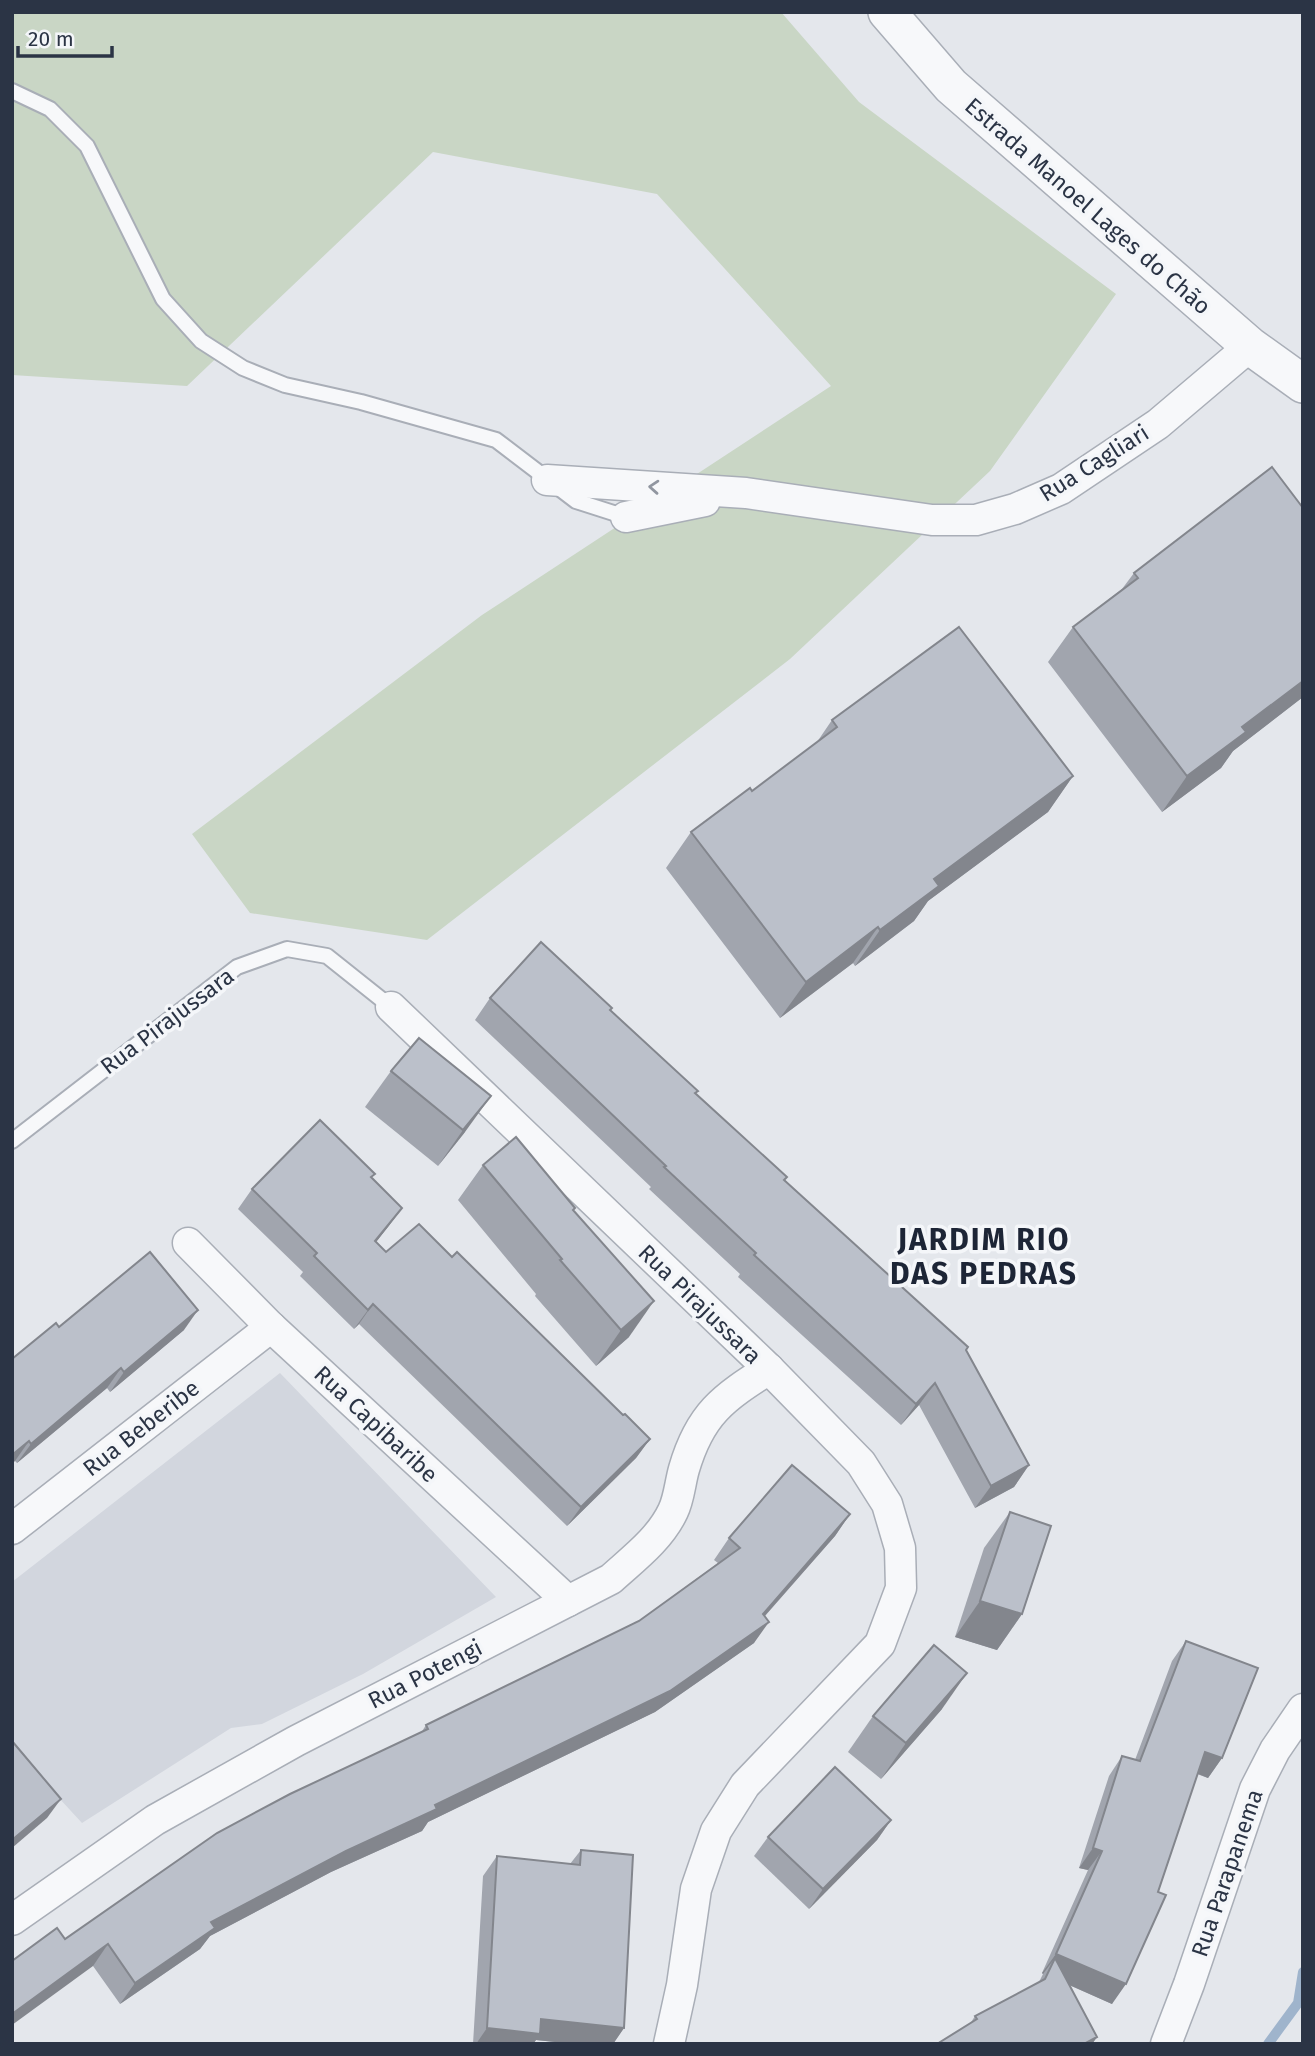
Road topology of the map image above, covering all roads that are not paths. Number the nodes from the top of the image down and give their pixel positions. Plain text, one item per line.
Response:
1 (887, 12) edge
2 (12, 91) edge
3 (1250, 346) junction
4 (1303, 384) edge
5 (547, 480) junction
6 (746, 493) junction
7 (626, 517) joint
8 (391, 1007) joint
9 (12, 1141) edge
10 (188, 1243) dead end
11 (271, 1326) junction
12 (769, 1369) junction
13 (12, 1529) edge
14 (568, 1601) junction
15 (1303, 1709) edge
16 (12, 1920) edge
17 (669, 2044) edge
18 (1166, 2044) edge

1 - 3 street, Estrada Manoel Lages do Chão
2 - 5 lane
3 - 4 street, Estrada Manoel Lages do Chão
3 - 6 street, Rua Cagliari
6 -> 5 street, Rua Cagliari
5 - 7 lane
6 - 7 street, Rua Cagliari
8 - 9 lane, Rua Pirajussara
8 - 12 street, Rua Pirajussara
10 - 11 street, Rua Capibaribe
11 - 13 street, Rua Beberibe
11 - 14 street, Rua Capibaribe
12 - 14 street, Rua Potengi
12 - 17 street, Rua Pirajussara
14 - 16 street, Rua Potengi
15 - 18 street, Rua Parapanema

